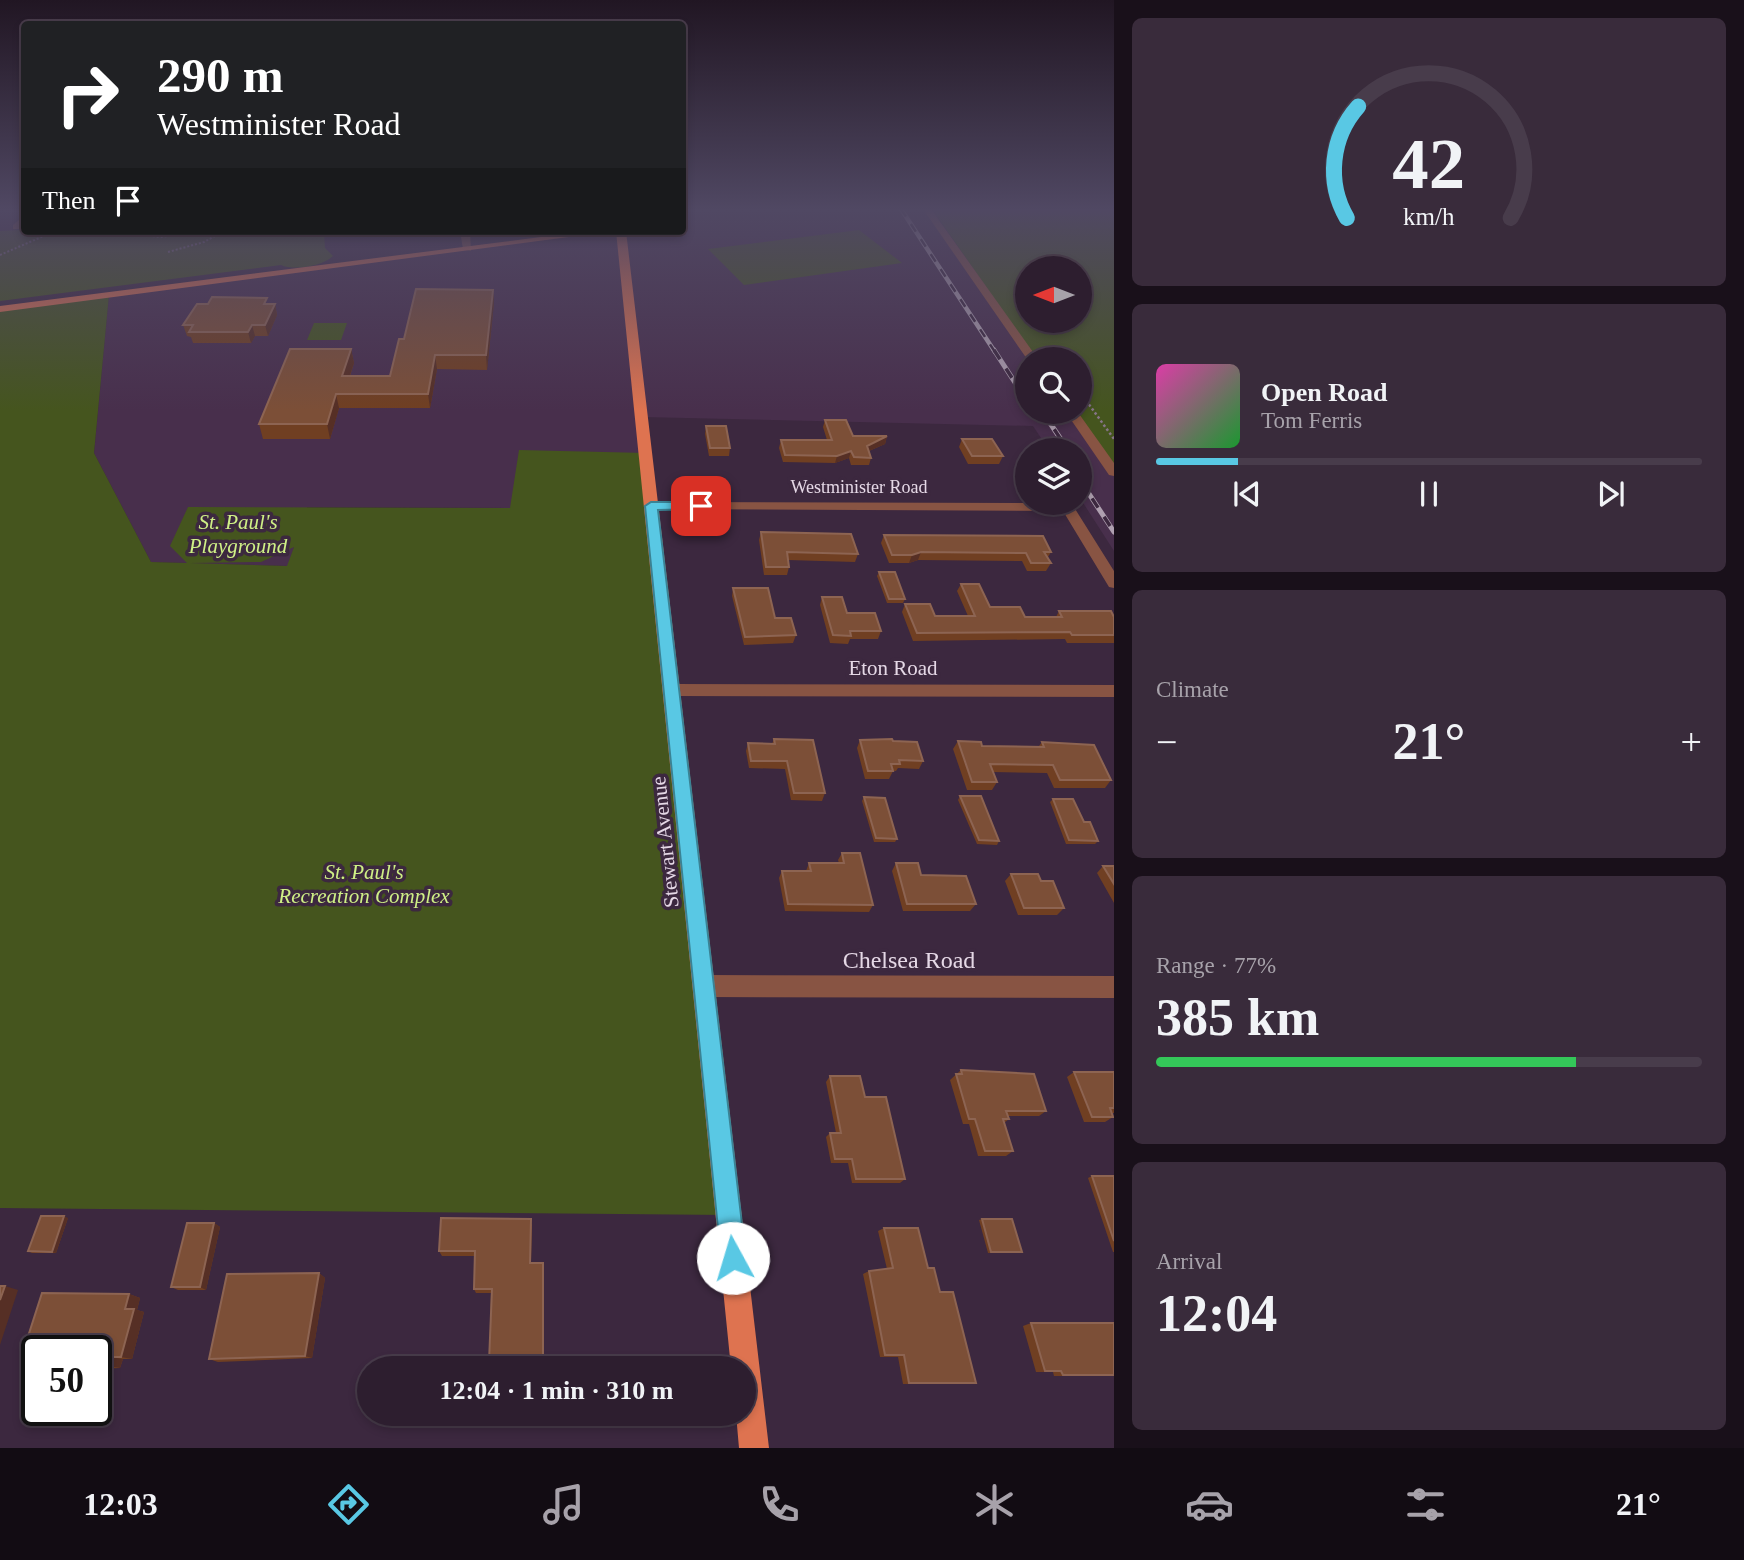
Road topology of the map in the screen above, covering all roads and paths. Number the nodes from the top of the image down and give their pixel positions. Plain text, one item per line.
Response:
1 (253, 277) edge
2 (626, 277) edge
3 (975, 277) edge
4 (0, 309) edge
5 (1025, 347) edge
6 (1092, 409) edge
7 (1080, 424) edge
8 (1114, 439) edge
9 (1114, 472) edge
10 (651, 506) junction
11 (1114, 583) edge
12 (672, 690) junction
13 (1114, 691) edge
14 (704, 986) junction
15 (1114, 987) edge
16 (754, 1448) edge

1 - 4 main road
2 - 10 main road, Stewart Avenue
3 - 5 street
6 - 8 path
7 - 9 street
10 - 11 street, Westminister Road
10 - 12 main road, Stewart Avenue
12 - 13 street, Eton Road
12 - 14 main road, Stewart Avenue
14 - 15 street, Chelsea Road
14 - 16 main road, Stewart Avenue

